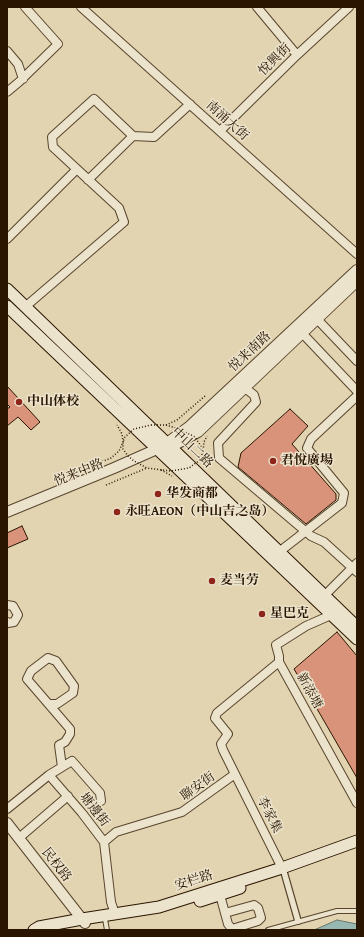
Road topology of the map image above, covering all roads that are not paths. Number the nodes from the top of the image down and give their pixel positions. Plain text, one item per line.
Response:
1 (25, 7) edge
2 (81, 7) edge
3 (257, 7) edge
4 (349, 7) edge
5 (7, 51) edge
6 (297, 55) junction
7 (23, 79) junction
8 (7, 92) edge
9 (190, 104) junction
10 (220, 132) junction
11 (133, 136) junction
12 (77, 169) junction
13 (88, 180) junction
14 (7, 239) edge
15 (357, 254) edge
16 (357, 270) edge
17 (357, 281) edge
18 (7, 289) edge
19 (7, 306) edge
20 (25, 307) junction
21 (317, 319) junction
22 (302, 333) junction
23 (357, 362) edge
24 (245, 388) junction
25 (357, 391) edge
26 (357, 396) edge
27 (169, 445) junction
28 (159, 451) junction
29 (7, 512) edge
30 (7, 516) edge
31 (305, 531) junction
32 (279, 552) junction
33 (355, 568) edge
34 (325, 595) junction
35 (10, 606) edge
36 (332, 615) junction
37 (7, 622) edge
38 (356, 636) edge
39 (279, 662) junction
40 (49, 704) junction
41 (62, 767) junction
42 (235, 774) junction
43 (49, 775) junction
44 (68, 796) junction
45 (101, 801) dead end
46 (357, 803) edge
47 (7, 809) edge
48 (7, 823) edge
49 (19, 838) junction
50 (357, 841) edge
51 (104, 842) junction
52 (357, 846) edge
53 (283, 870) junction
54 (220, 895) junction
55 (357, 911) edge
56 (225, 912) dead end
57 (115, 914) junction
58 (83, 921) junction
59 (298, 921) junction
60 (106, 925) edge
61 (34, 930) edge
62 (50, 930) edge
63 (268, 930) edge

1 - 7 street
2 - 9 street, 南涌大街
3 - 6 street
4 - 6 street, 悅興街
5 - 7 street
6 - 10 street, 悅興街
7 - 8 street
9 - 10 street, 南涌大街
9 - 11 street
10 - 15 street, 南涌大街
11 - 12 street
11 - 13 street
12 - 13 street
12 - 14 street
13 - 20 street
16 - 27 street, 悦来南路
17 - 21 street, 悦来南路
18 - 20 main road, 中山二路
19 - 28 main road, 中山二路
20 - 27 main road, 中山二路
21 - 22 street, 悦来南路
21 - 23 street
22 - 24 street, 悦来南路
22 - 25 street
24 - 27 street, 悦来南路
24 - 31 street
26 - 31 street
27 - 28 street, 悦来南路
27 - 32 main road, 中山二路
28 - 29 street, 悦来中路
28 - 30 street, 悦来中路
28 - 36 main road, 中山二路
31 - 32 street
31 - 33 street
32 - 34 main road, 中山二路
33 - 34 street
34 - 38 main road, 中山二路
35 - 37 street
36 - 38 main road, 中山二路
36 - 39 street, 新添塘
39 - 42 street, 聯安街
39 - 46 street, 新添塘
40 - 40 street
40 - 41 street
41 - 43 street
41 - 45 street
42 - 51 street, 聯安街
42 - 53 street, 李家集
43 - 44 street, 塘邊街
43 - 47 street
44 - 49 street
44 - 51 street, 塘邊街
48 - 49 street, 民权路
49 - 58 street, 民权路
50 - 53 main road, 安栏路
51 - 57 street, 塘邊街
52 - 53 main road, 安栏路
53 - 54 main road, 安栏路
53 - 57 main road, 安栏路
53 - 59 street
54 - 56 street
54 - 60 main road, 安栏路
55 - 59 lane
57 - 58 main road, 安栏路
58 - 60 main road, 安栏路
58 - 61 main road, 安栏路
58 - 62 main road, 安栏路
59 - 63 lane

